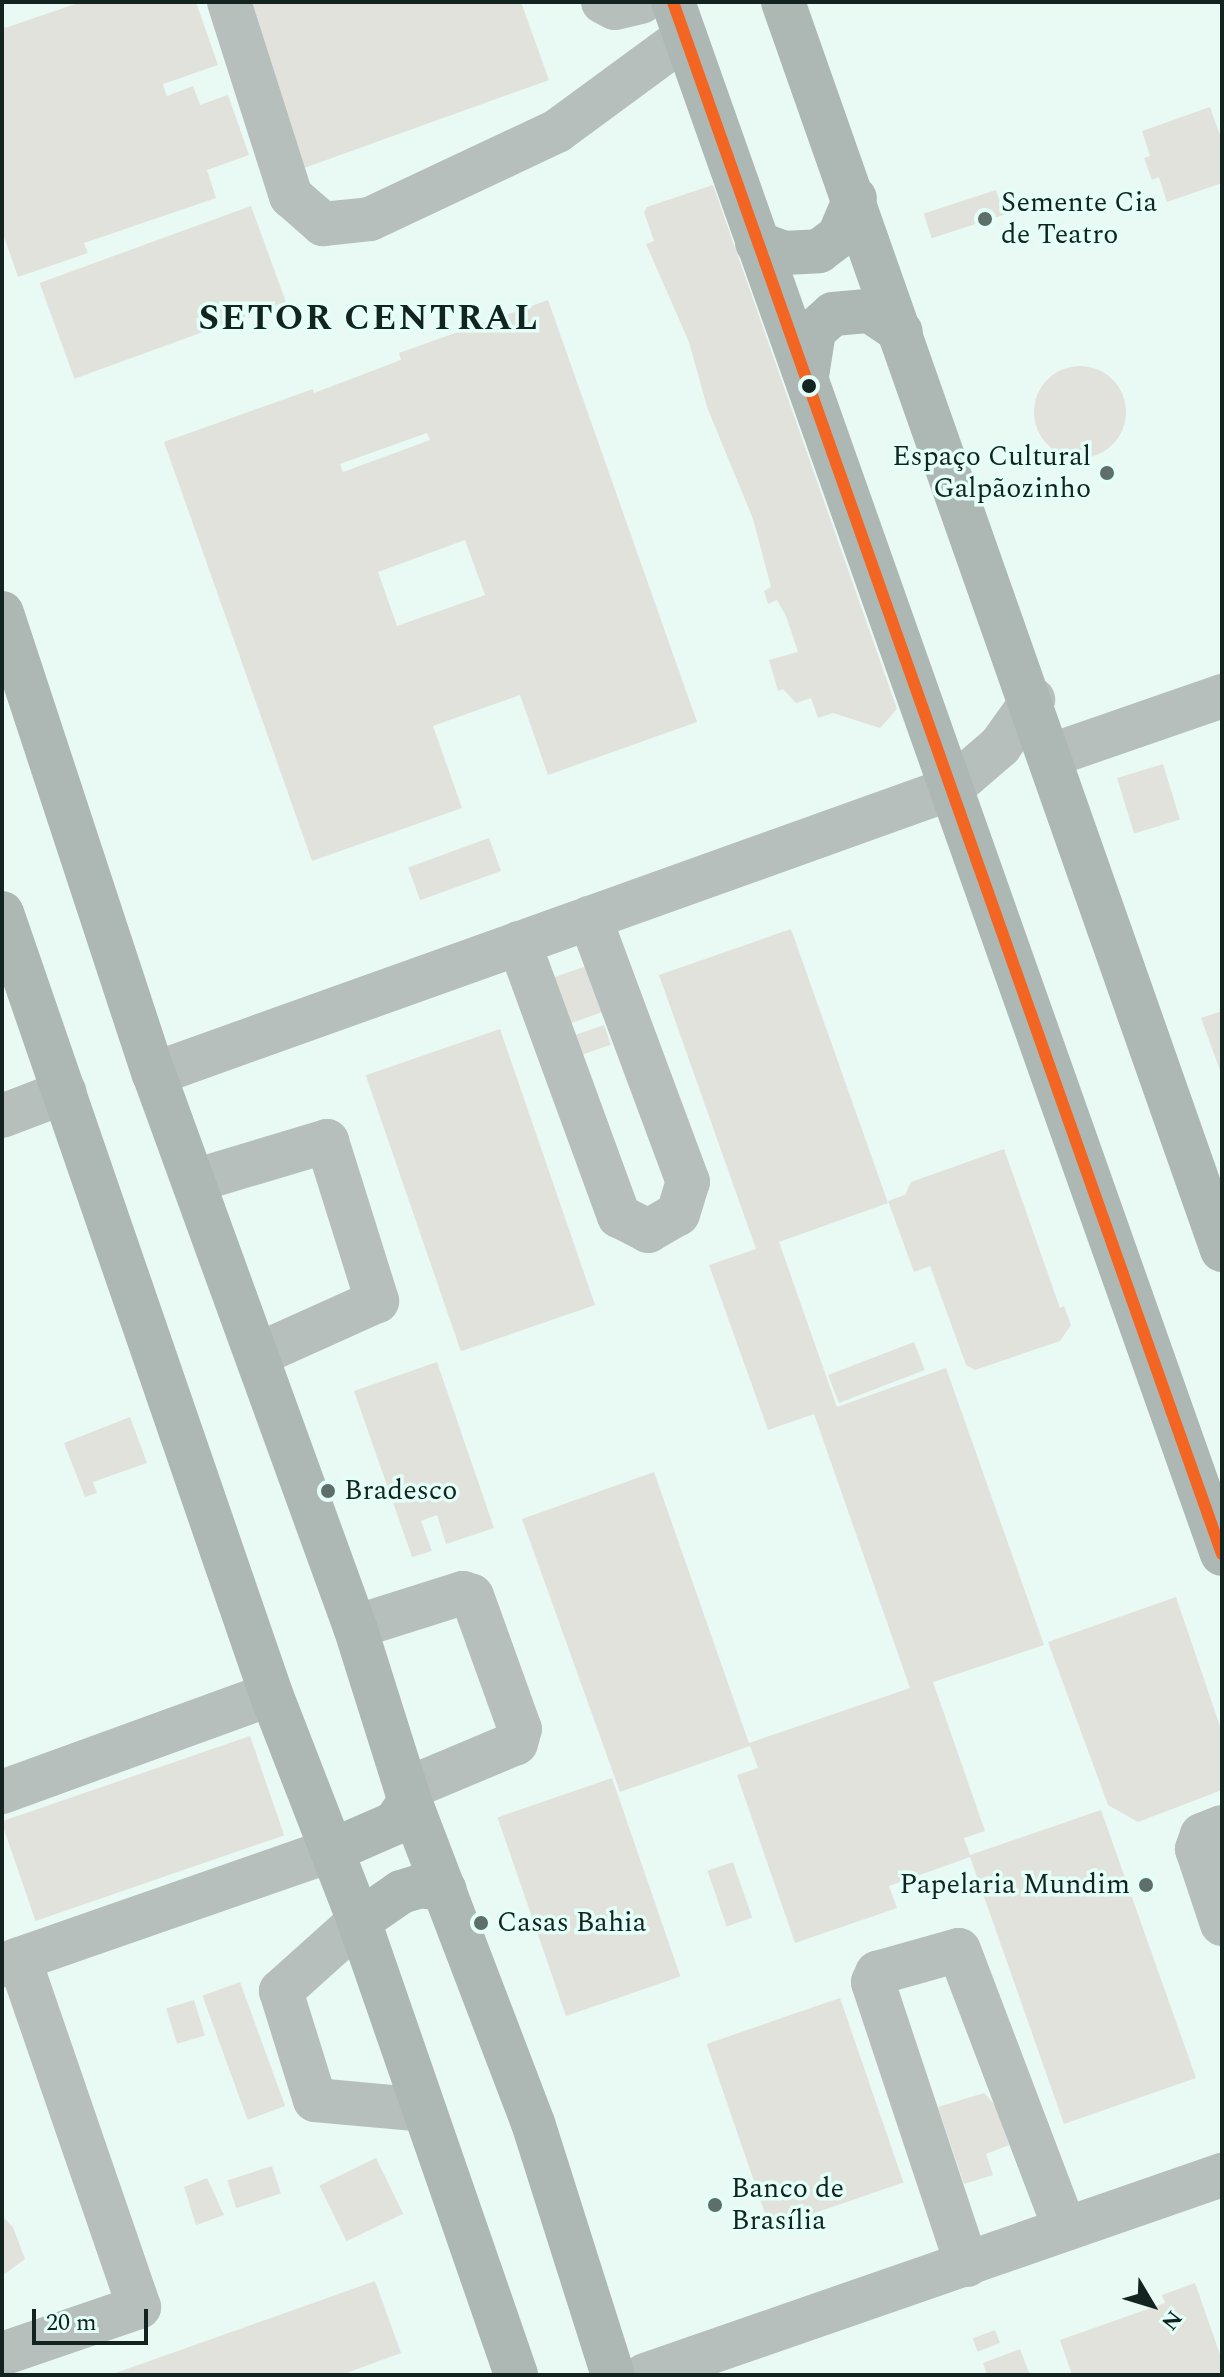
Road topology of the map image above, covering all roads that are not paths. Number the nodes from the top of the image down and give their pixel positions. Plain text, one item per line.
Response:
1 (229, 2) edge
2 (603, 2) edge
3 (641, 2) edge
4 (783, 2) edge
5 (679, 20) edge
6 (855, 198) junction
7 (757, 243) junction
8 (901, 332) junction
9 (807, 376) junction
10 (2, 613) edge
11 (2, 654) edge
12 (1222, 696) edge
13 (32, 700) junction
14 (1033, 700) junction
15 (1052, 755) junction
16 (950, 789) junction
17 (2, 913) edge
18 (590, 918) junction
19 (519, 943) junction
20 (154, 1074) junction
21 (65, 1092) junction
22 (2, 1116) edge
23 (194, 1181) junction
24 (1222, 1250) edge
25 (259, 1354) junction
26 (1221, 1548) edge
27 (355, 1627) junction
28 (271, 1694) junction
29 (2, 1792) edge
30 (409, 1795) junction
31 (1222, 1827) edge
32 (333, 1850) junction
33 (445, 1890) junction
34 (359, 1921) junction
35 (1222, 1924) edge
36 (10, 1962) edge
37 (424, 2110) junction
38 (1222, 2175) edge
39 (1065, 2229) junction
40 (967, 2265) junction
41 (2, 2354) edge
42 (516, 2375) edge
43 (613, 2375) edge
44 (645, 2375) edge

1 - 5 street
2 - 3 street
4 - 6 main road
5 - 7 main road
6 - 7 main road
6 - 8 main road
7 - 9 main road
8 - 9 main road
8 - 14 main road
9 - 16 main road
10 - 13 main road
11 - 13 main road
12 - 15 street
13 - 20 main road
14 - 15 main road
14 - 16 street
15 - 24 main road
16 - 18 street
16 - 26 main road
17 - 21 main road
18 - 19 street
18 - 19 street
19 - 20 street
20 - 23 main road
21 - 22 street
21 - 28 main road
23 - 25 main road
23 - 25 street
25 - 27 main road
27 - 30 main road
27 - 30 street
28 - 29 street
28 - 32 main road
30 - 32 main road
30 - 33 main road
31 - 35 street
32 - 34 main road
32 - 36 street
33 - 34 main road
33 - 43 main road
34 - 37 main road
34 - 37 street
36 - 41 street
37 - 42 main road
38 - 39 street
39 - 40 street
39 - 40 street
40 - 44 street

